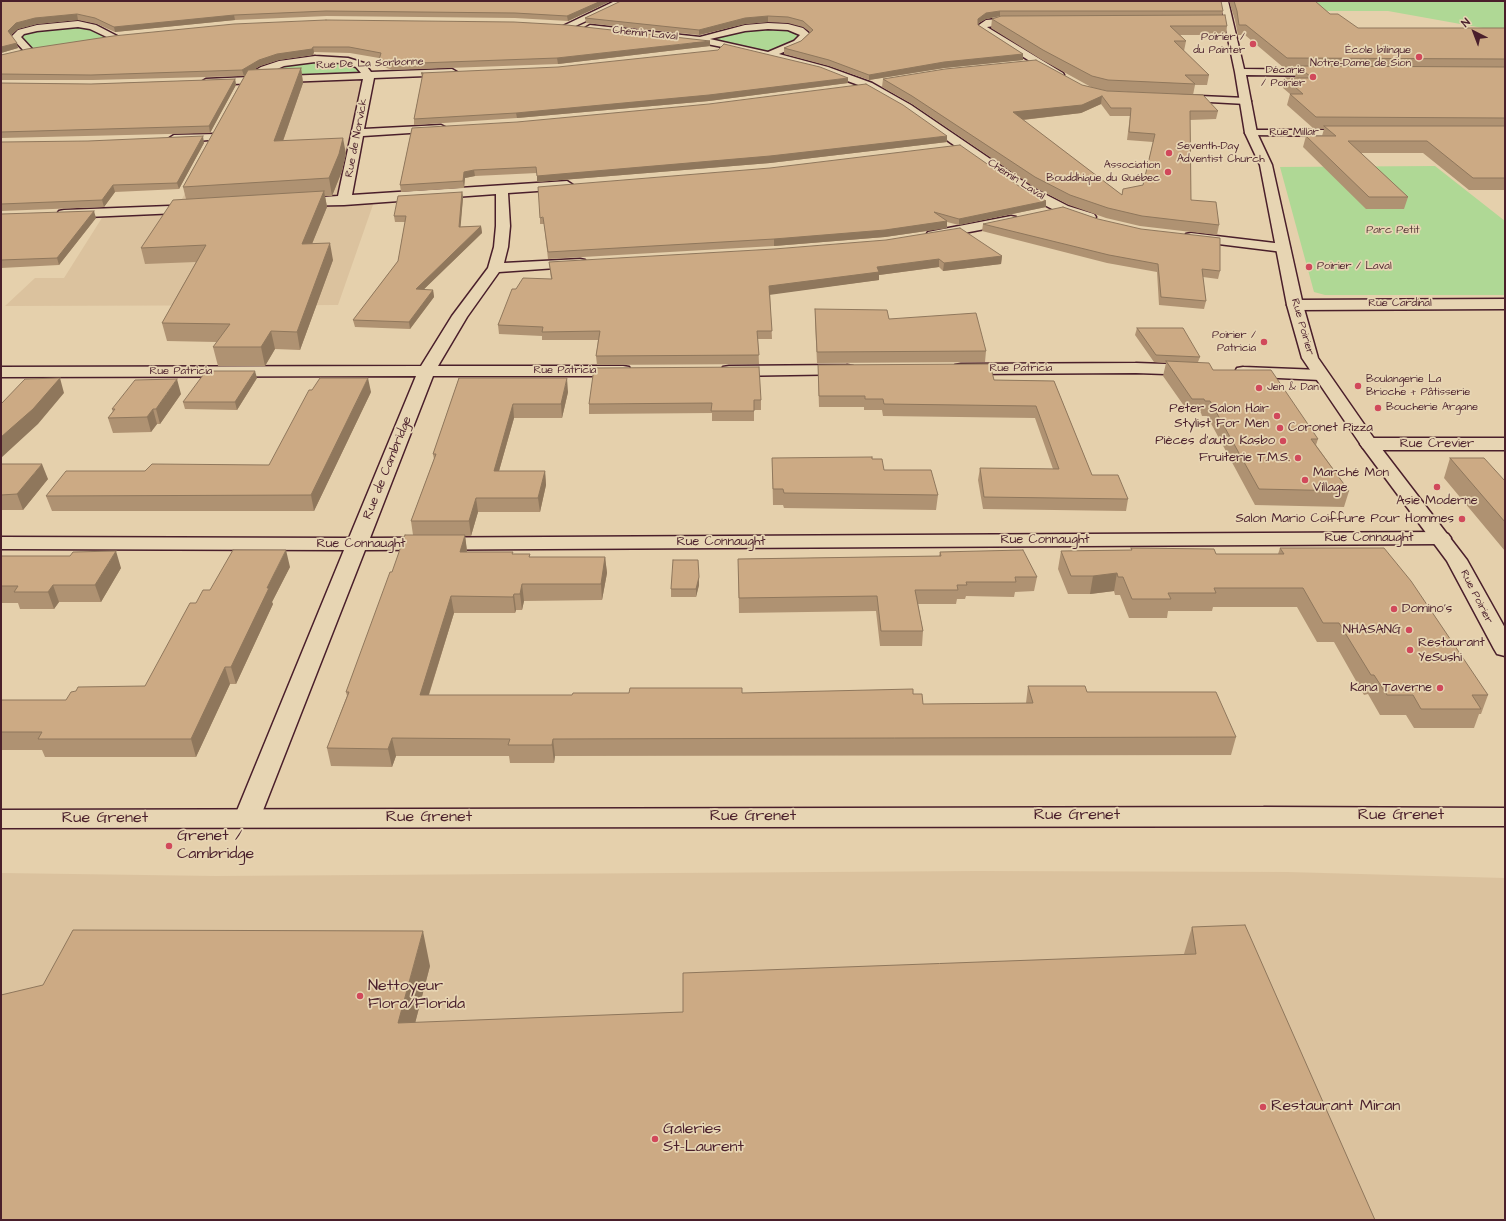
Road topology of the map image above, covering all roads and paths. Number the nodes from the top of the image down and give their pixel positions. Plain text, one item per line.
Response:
1 (619, 1) edge
2 (1224, 1) edge
3 (1031, 20) edge
4 (1217, 20) edge
5 (1229, 20) junction
6 (557, 26) edge
7 (568, 26) junction
8 (98, 39) edge
9 (697, 39) junction
10 (738, 47) junction
11 (702, 52) edge
12 (15, 53) edge
13 (770, 54) junction
14 (1037, 63) junction
15 (1022, 64) edge
16 (464, 72) edge
17 (1240, 72) junction
18 (1341, 73) edge
19 (369, 76) junction
20 (1065, 79) edge
21 (246, 80) junction
22 (192, 82) edge
23 (884, 82) edge
24 (868, 85) junction
25 (846, 88) edge
26 (239, 94) edge
27 (1167, 98) edge
28 (1246, 101) junction
29 (454, 127) edge
30 (1251, 132) junction
31 (1363, 132) edge
32 (358, 133) junction
33 (161, 139) edge
34 (963, 145) junction
35 (940, 148) edge
36 (209, 150) edge
37 (581, 184) edge
38 (502, 191) junction
39 (184, 197) edge
40 (344, 201) junction
41 (281, 204) edge
42 (205, 208) edge
43 (1063, 209) junction
44 (176, 210) junction
45 (1041, 214) edge
46 (49, 215) edge
47 (1026, 217) edge
48 (1102, 222) edge
49 (1178, 236) edge
50 (921, 237) edge
51 (1283, 248) junction
52 (596, 262) edge
53 (494, 268) junction
54 (1505, 304) edge
55 (1294, 305) junction
56 (946, 369) edge
57 (859, 370) edge
58 (637, 371) edge
59 (716, 371) edge
60 (1, 372) edge
61 (426, 372) junction
62 (1320, 374) junction
63 (1369, 444) junction
64 (1505, 444) edge
65 (1441, 538) junction
66 (1, 543) edge
67 (357, 544) junction
68 (1505, 649) edge
69 (1505, 817) edge
70 (247, 818) junction
71 (1, 819) edge

1 - 7 street
2 - 5 street, Rue Poirier
3 - 14 street
4 - 5 street
5 - 17 street, Rue Poirier
6 - 7 street, Chemin Laval
7 - 9 street, Chemin Laval
8 - 12 street
9 - 10 street, Chemin Laval
9 - 13 street, Chemin Laval
10 - 11 street
10 - 13 street, Chemin Laval
13 - 24 street, Chemin Laval
14 - 15 street
14 - 20 street
16 - 19 street, Rue De La Sorbonne
17 - 18 street
17 - 28 street, Rue Poirier
19 - 21 street, Rue De La Sorbonne
19 - 21 street, Rue De La Sorbonne
19 - 32 street, Rue de Norvick
21 - 22 street, Rue De La Sorbonne
21 - 26 street
23 - 24 street
24 - 25 street
24 - 34 street, Chemin Laval
27 - 28 street
28 - 30 street, Rue Poirier
29 - 32 street
30 - 31 street, Rue Millar
30 - 51 street, Rue Poirier
32 - 40 street, Rue de Norvick
33 - 36 street
34 - 35 street
34 - 43 street, Chemin Laval
37 - 38 street
38 - 40 street
38 - 53 street, Rue de Cambridge
39 - 44 street
40 - 41 street
42 - 44 street
43 - 45 street
43 - 48 street, Chemin Laval
44 - 46 street
47 - 50 street
49 - 51 street
51 - 55 street, Rue Poirier
52 - 53 street
53 - 61 street, Rue de Cambridge
54 - 55 street, Rue Cardinal
55 - 62 street, Rue Poirier
56 - 62 street, Rue Patricia
57 - 59 street
58 - 61 street, Rue Patricia
60 - 61 street, Rue Patricia
61 - 67 street, Rue de Cambridge
62 - 63 street, Rue Poirier
63 - 64 street, Rue Crevier
63 - 65 street, Rue Poirier
65 - 67 street, Rue Connaught
65 - 68 street, Rue Poirier
66 - 67 street, Rue Connaught
67 - 70 street, Rue de Cambridge
69 - 70 street, Rue Grenet
70 - 71 street, Rue Grenet

